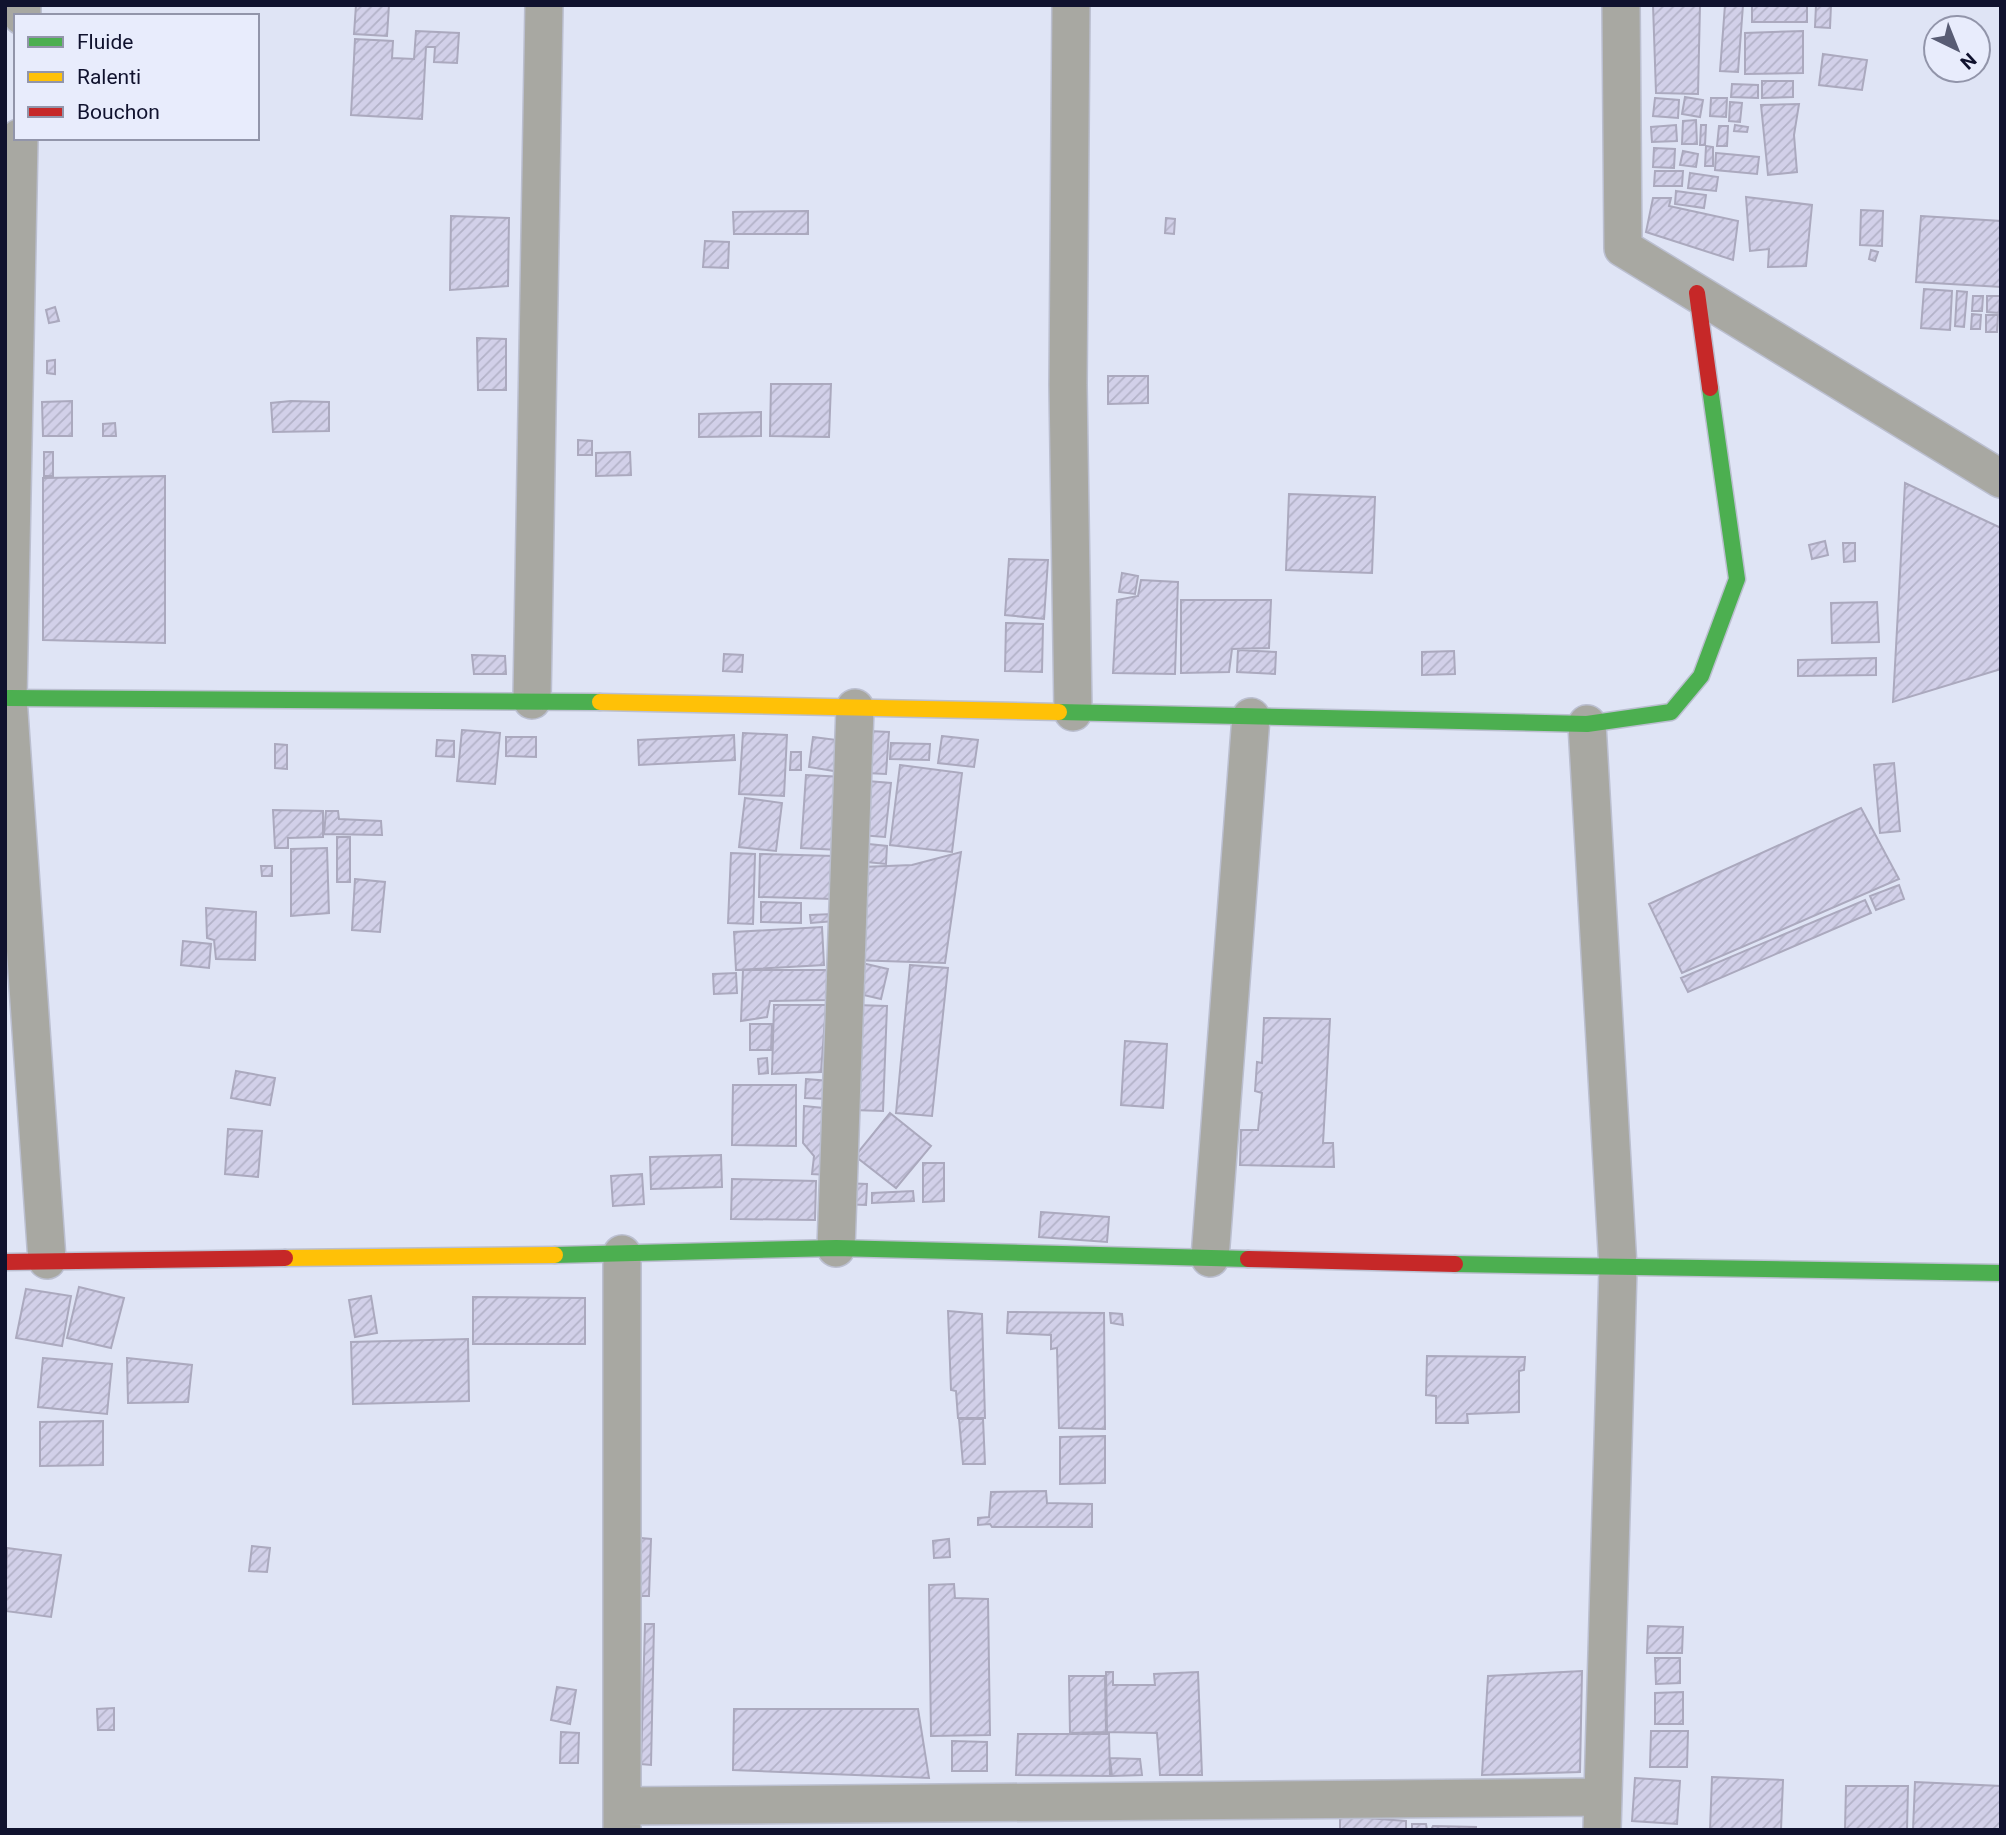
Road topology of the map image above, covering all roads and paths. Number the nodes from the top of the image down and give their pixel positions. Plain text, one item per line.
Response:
1 (544, 5) edge
2 (1071, 5) edge
3 (1621, 5) edge
4 (19, 140) edge
5 (1697, 293) junction
6 (9, 441) edge
7 (2001, 479) edge
8 (8, 698) junction
9 (532, 700) junction
10 (855, 708) junction
11 (1073, 712) junction
12 (1251, 717) junction
13 (1587, 724) junction
14 (836, 1248) junction
15 (622, 1254) junction
16 (1210, 1258) junction
17 (47, 1260) junction
18 (5, 1262) edge
19 (1618, 1268) junction
20 (2001, 1273) edge
21 (1602, 1814) edge
22 (1005, 1816) edge
23 (622, 1818) edge

1 - 9 street
2 - 11 street
3 - 5 street
4 - 6 street
5 - 7 street
5 - 13 street
6 - 8 street
8 - 9 street
8 - 17 street
9 - 10 street
10 - 11 street
10 - 14 street
11 - 12 street
12 - 13 street
12 - 16 street
13 - 19 street
14 - 15 street
14 - 16 street
15 - 17 street
15 - 23 street
16 - 19 street
17 - 18 street
19 - 20 street
19 - 21 street
21 - 22 street
22 - 23 street

